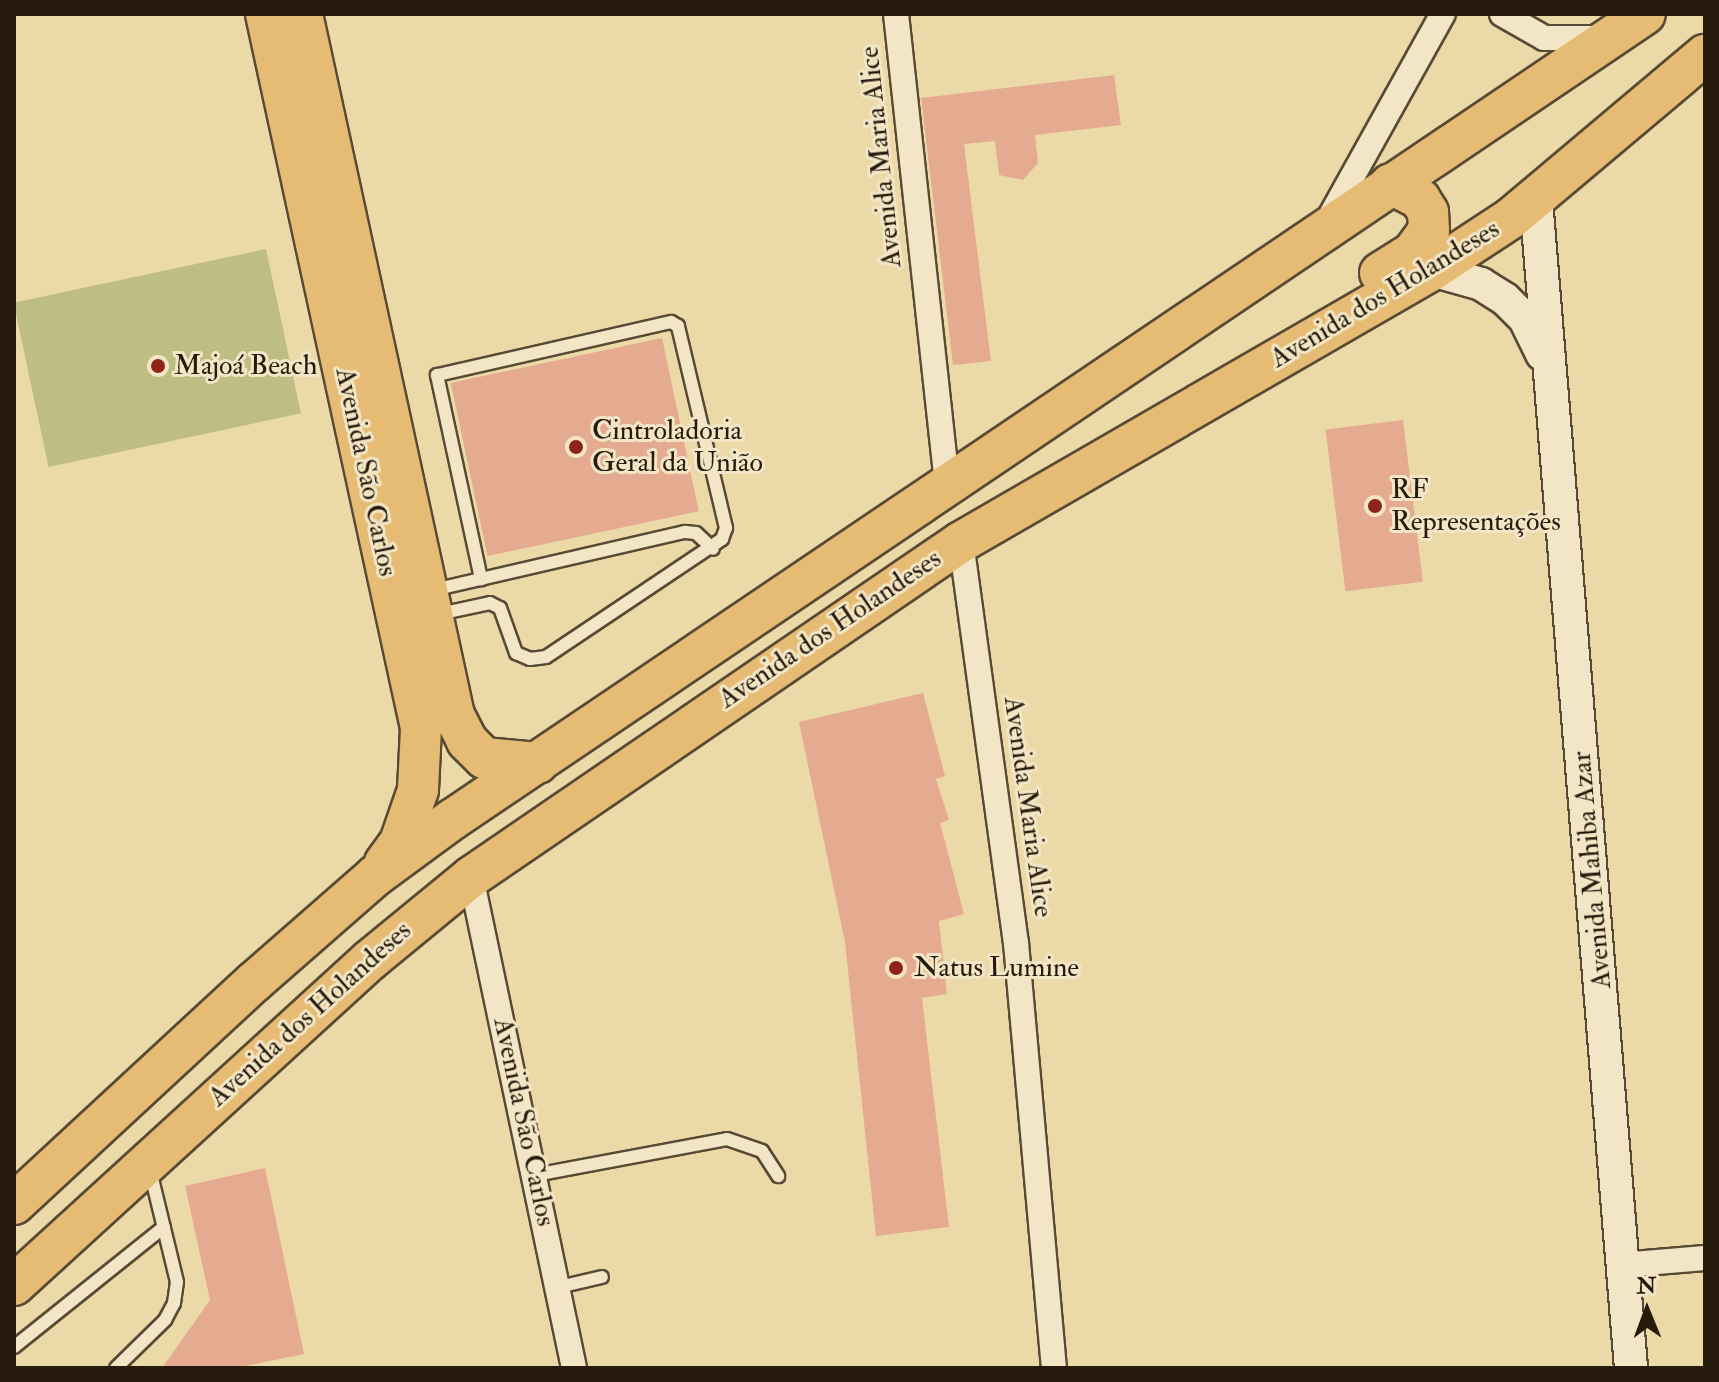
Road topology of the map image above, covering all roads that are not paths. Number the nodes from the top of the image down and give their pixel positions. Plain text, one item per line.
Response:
1 (266, 14) edge
2 (302, 14) edge
3 (896, 14) edge
4 (1443, 14) edge
5 (1502, 14) edge
6 (1645, 14) edge
7 (1607, 38) junction
8 (1705, 55) edge
9 (1391, 184) junction
10 (1536, 200) junction
11 (1323, 230) junction
12 (1432, 270) junction
13 (1548, 372) junction
14 (1147, 434) junction
15 (947, 484) junction
16 (961, 542) junction
17 (713, 549) junction
18 (481, 579) junction
19 (429, 604) junction
20 (538, 763) junction
21 (375, 876) junction
22 (471, 877) junction
23 (148, 1161) junction
24 (535, 1175) junction
25 (778, 1176) dead end
26 (14, 1204) edge
27 (164, 1227) junction
28 (1705, 1258) edge
29 (1621, 1265) junction
30 (602, 1277) dead end
31 (14, 1285) edge
32 (559, 1287) junction
33 (14, 1347) edge
34 (116, 1368) edge
35 (574, 1368) edge
36 (1054, 1368) edge
37 (1631, 1368) edge

1 - 21 main road, Avenida São Carlos
2 - 19 main road, Avenida São Carlos
3 - 15 street, Avenida Maria Alice
4 - 11 street
5 - 7 street
6 - 7 main road, Avenida dos Holandeses
7 - 9 main road, Avenida dos Holandeses
8 - 10 main road, Avenida dos Holandeses
9 - 11 main road, Avenida dos Holandeses
9 - 14 main road
10 - 12 main road, Avenida dos Holandeses
10 - 13 street, Avenida Mahiba Azar
11 - 15 main road, Avenida dos Holandeses
12 - 13 street, Avenida Mahiba Azar
12 - 14 main road, Avenida dos Holandeses
13 - 29 street, Avenida Mahiba Azar
14 - 16 main road, Avenida dos Holandeses
15 - 20 main road, Avenida dos Holandeses
16 - 22 main road, Avenida dos Holandeses
16 - 36 street, Avenida Maria Alice
17 - 18 lane
17 - 18 lane
17 - 19 lane
18 - 19 lane
19 - 20 main road, Avenida São Carlos
20 - 21 main road, Avenida dos Holandeses
21 - 26 main road, Avenida dos Holandeses
22 - 23 main road, Avenida dos Holandeses
22 - 24 street, Avenida São Carlos
23 - 27 lane
23 - 31 main road, Avenida dos Holandeses
24 - 25 lane
24 - 32 street, Avenida São Carlos
27 - 33 lane
27 - 34 lane
28 - 29 street
29 - 37 street, Avenida Mahiba Azar
30 - 32 lane
32 - 35 street, Avenida São Carlos

